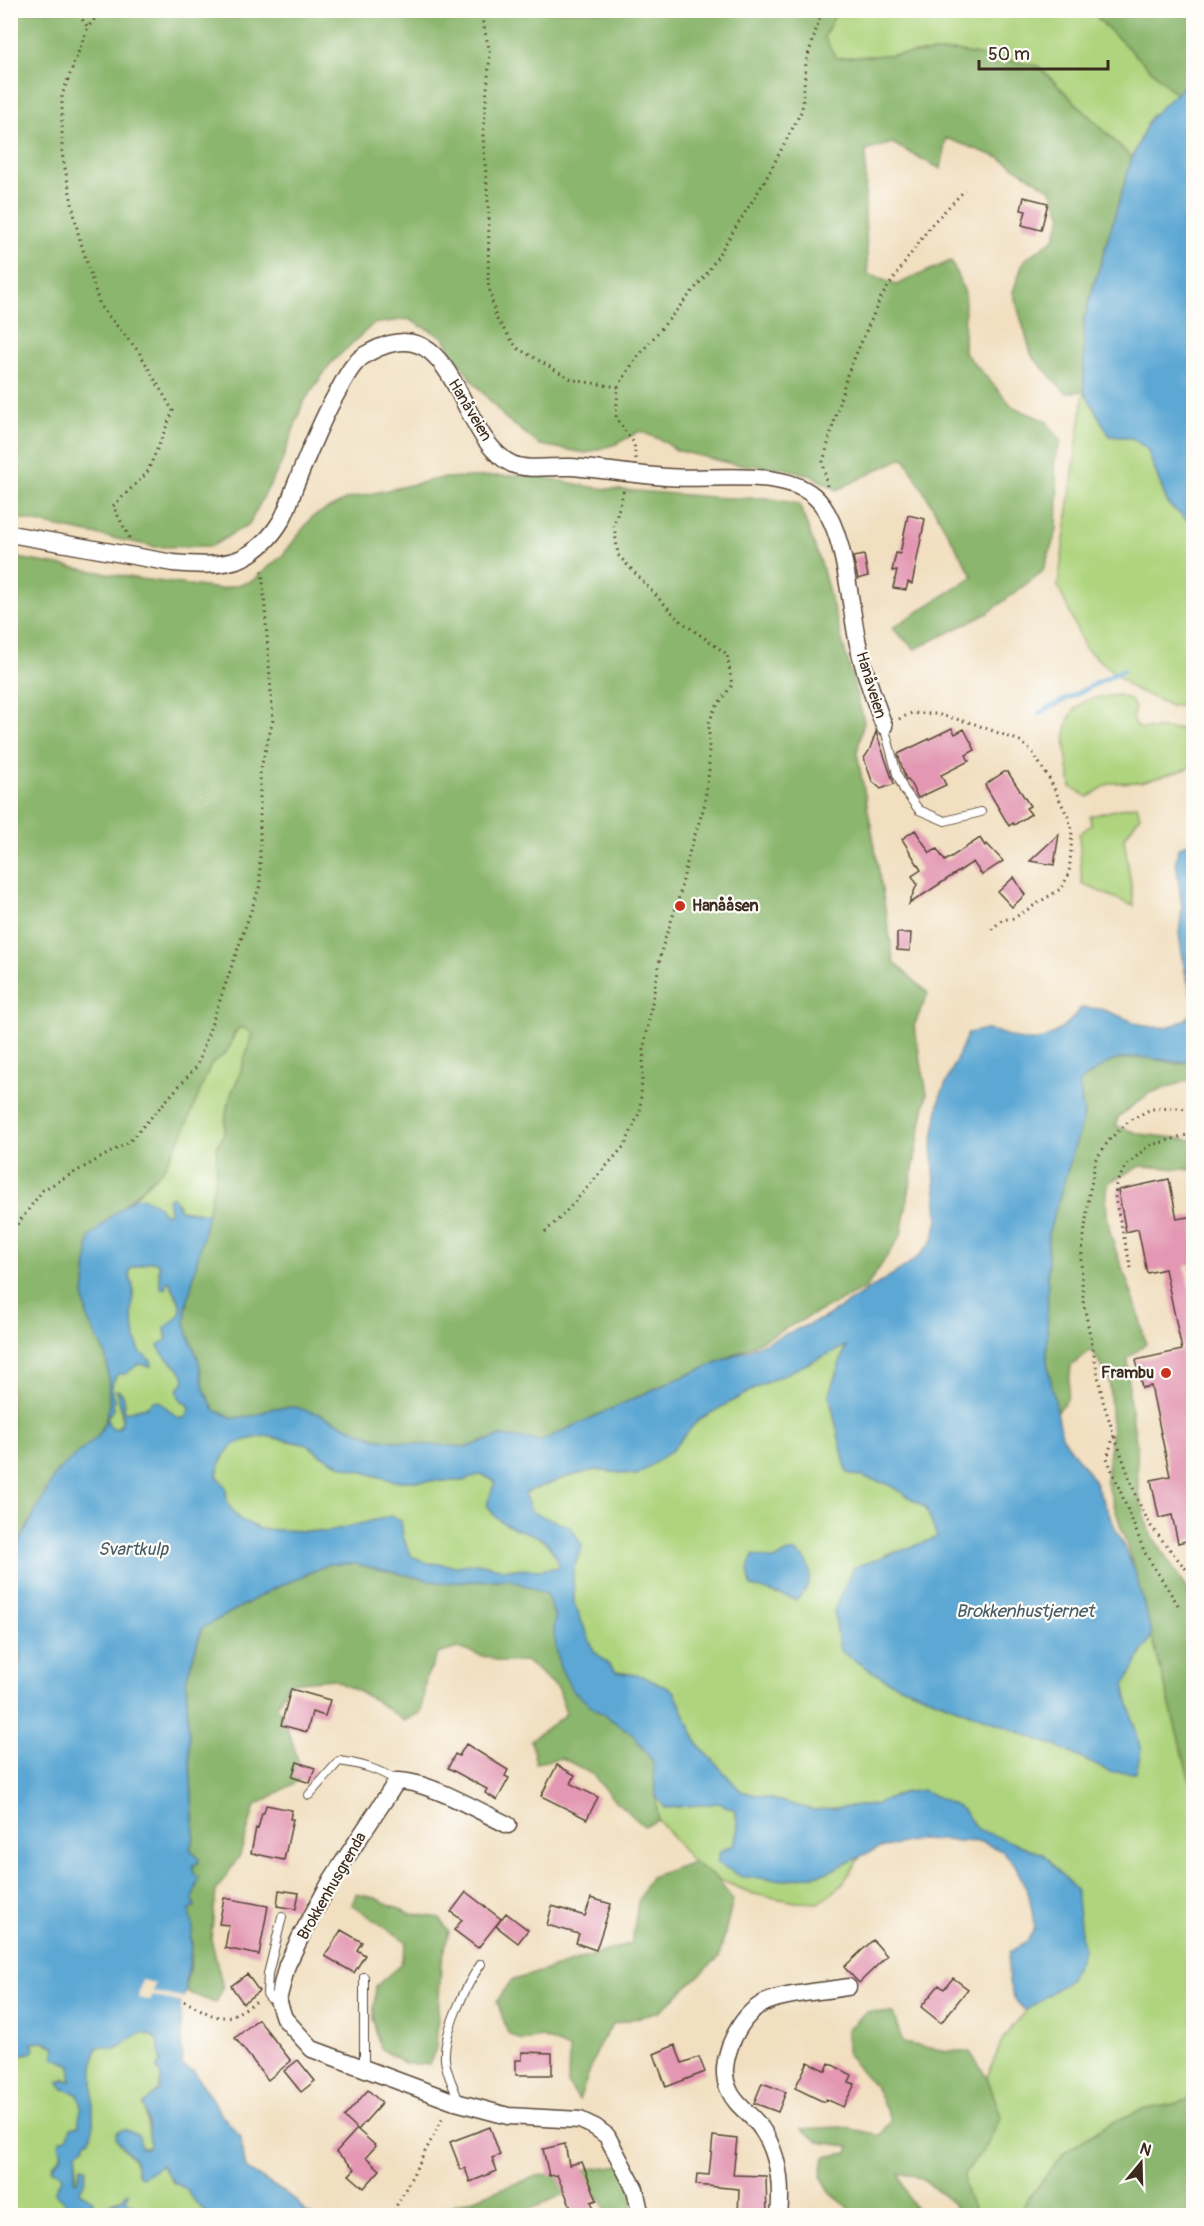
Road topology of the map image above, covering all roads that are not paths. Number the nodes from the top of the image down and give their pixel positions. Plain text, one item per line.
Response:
1 (10, 534) edge
2 (884, 726) joint
3 (981, 812) dead end
4 (397, 1781) junction
5 (309, 1795) dead end
6 (508, 1825) dead end
7 (282, 1917) dead end
8 (481, 1964) dead end
9 (364, 1977) dead end
10 (848, 1987) dead end
11 (272, 1997) junction
12 (364, 2070) junction
13 (456, 2102) junction
14 (641, 2216) edge
15 (779, 2216) edge

1 - 2 street, Hanåveien
2 - 3 lane
4 - 5 lane
4 - 6 street
4 - 11 street, Brokkenhusgrenda
7 - 11 lane
8 - 13 lane
9 - 12 lane
10 - 15 street
11 - 12 street
12 - 13 street
13 - 14 street

